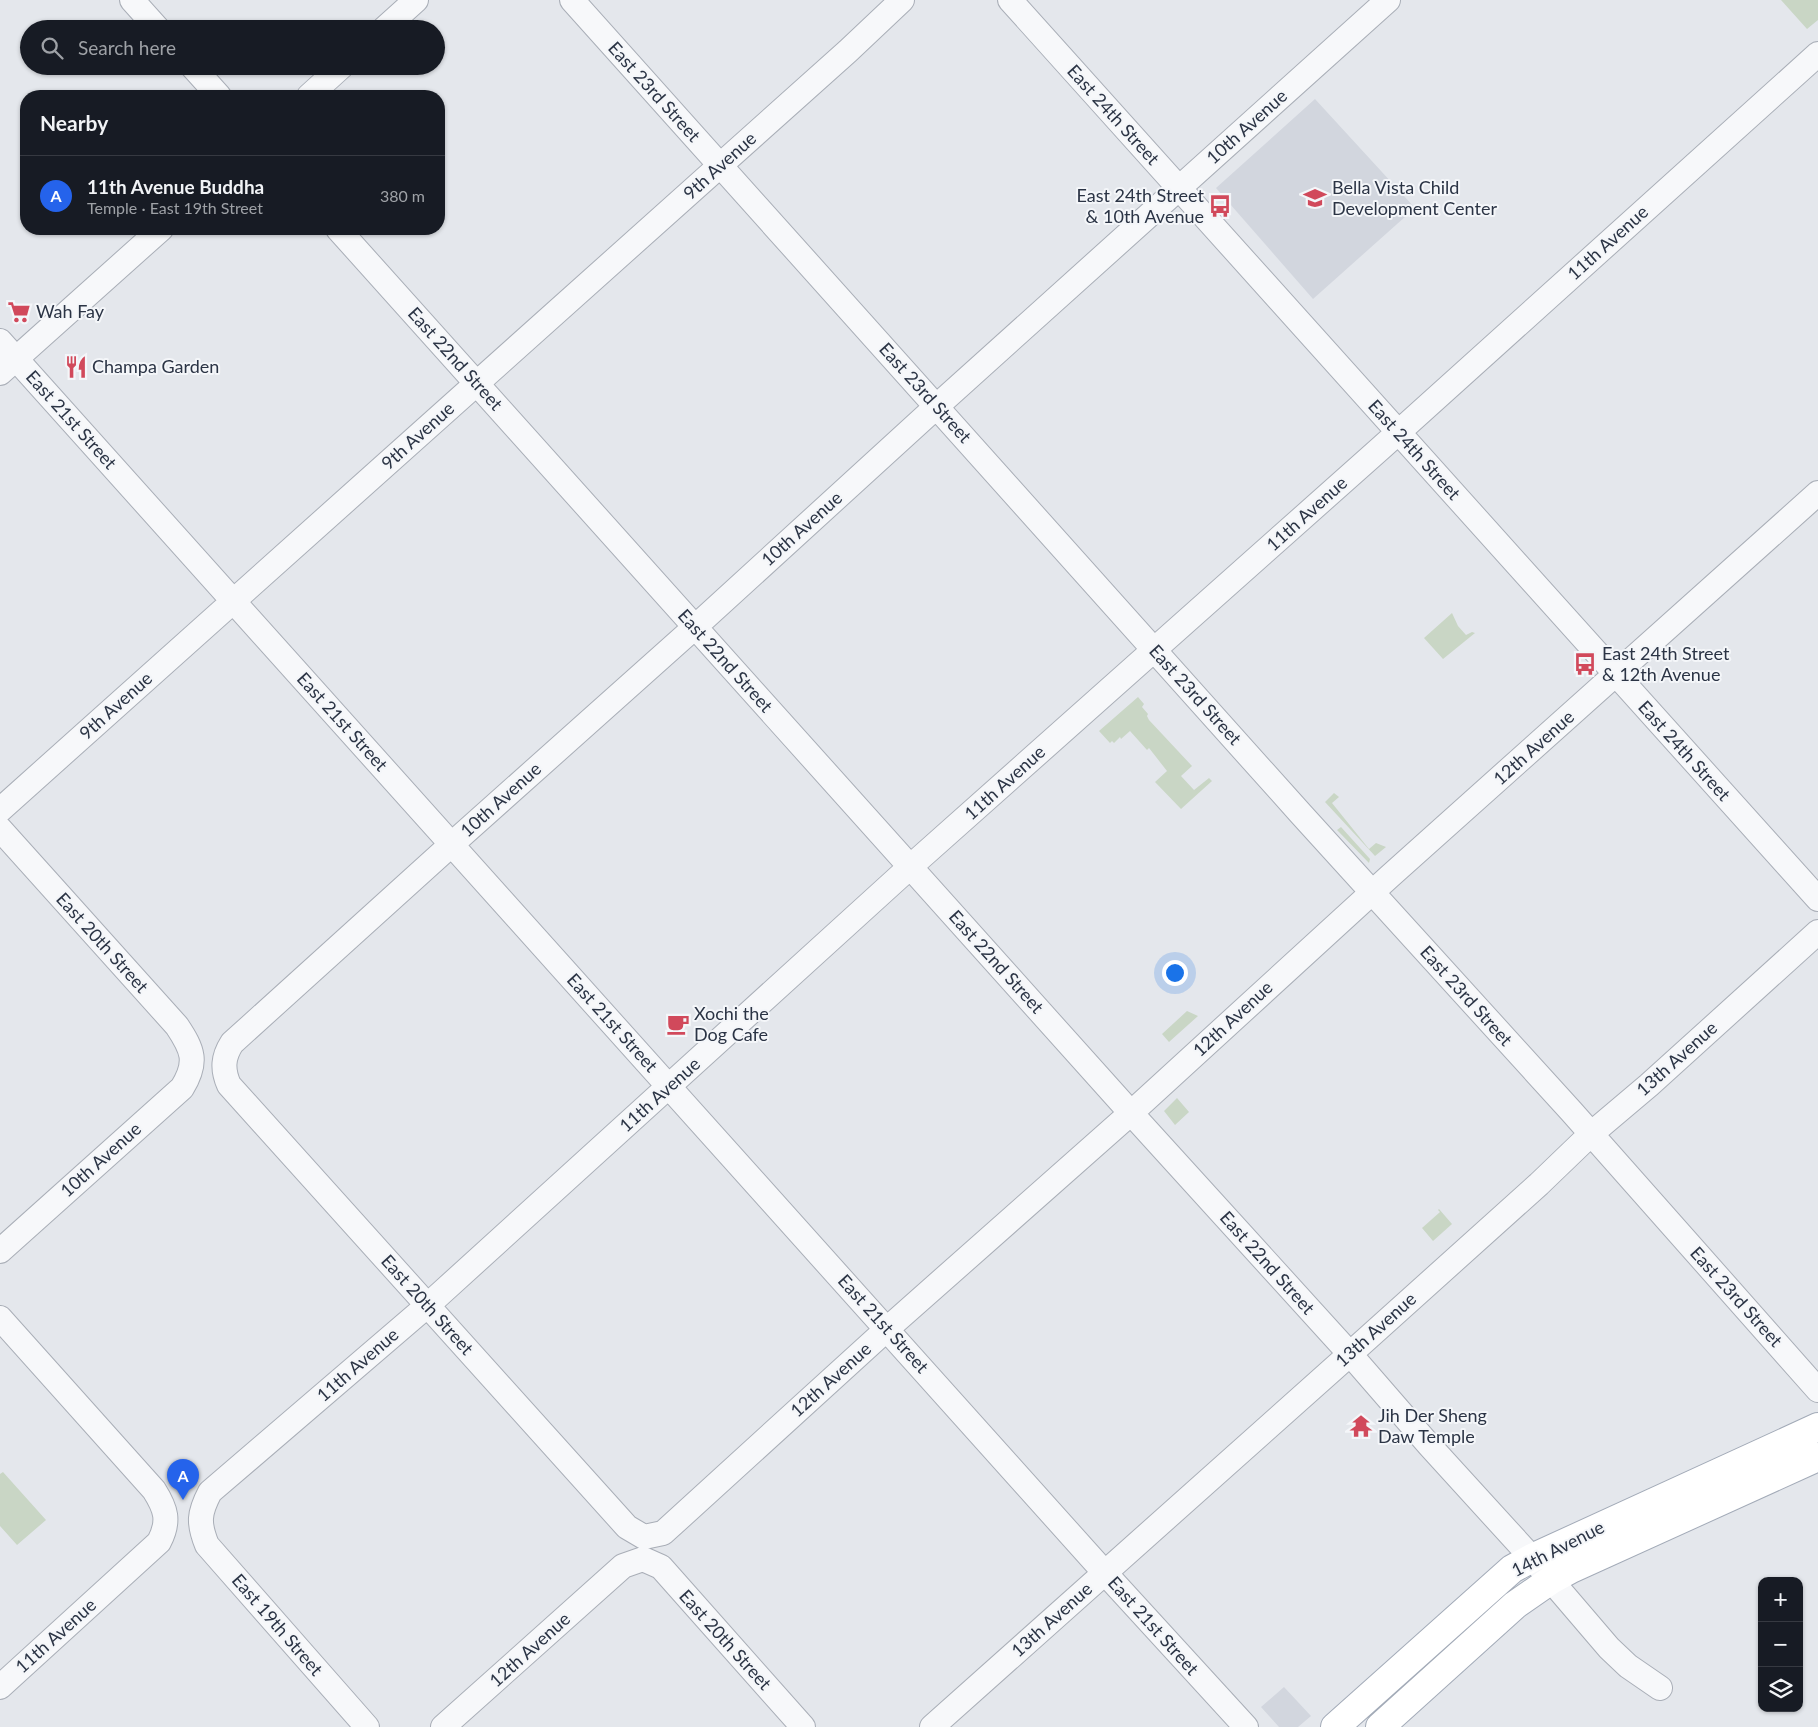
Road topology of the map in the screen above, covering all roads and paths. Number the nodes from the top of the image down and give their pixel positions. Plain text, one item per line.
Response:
1 (132, 0) edge
2 (416, 0) edge
3 (572, 0) edge
4 (902, 0) edge
5 (1010, 0) edge
6 (1388, 0) edge
7 (150, 20) edge
8 (394, 20) edge
9 (1818, 54) edge
10 (200, 75) edge
11 (332, 75) edge
12 (214, 90) edge
13 (316, 90) edge
14 (720, 166) junction
15 (1178, 188) junction
16 (154, 235) edge
17 (343, 235) edge
18 (0, 341) edge
19 (8, 366) edge
20 (476, 384) junction
21 (936, 406) junction
22 (1398, 432) junction
23 (1818, 493) edge
24 (234, 601) junction
25 (695, 627) junction
26 (1154, 650) junction
27 (1615, 675) junction
28 (0, 810) edge
29 (0, 829) edge
30 (452, 844) junction
31 (910, 867) junction
32 (1372, 892) junction
33 (1818, 899) edge
34 (1818, 932) edge
35 (192, 1062) joint
36 (224, 1063) joint
37 (669, 1086) junction
38 (1131, 1113) junction
39 (1591, 1134) junction
40 (0, 1251) edge
41 (428, 1305) junction
42 (0, 1318) edge
43 (887, 1329) junction
44 (1350, 1354) junction
45 (1818, 1390) edge
46 (1818, 1428) edge
47 (1818, 1457) edge
48 (200, 1518) joint
49 (643, 1548) junction
50 (1532, 1558) junction
51 (1105, 1573) junction
52 (1551, 1580) junction
53 (0, 1687) edge
54 (1660, 1688) dead end
55 (367, 1727) edge
56 (443, 1727) edge
57 (803, 1727) edge
58 (932, 1727) edge
59 (1246, 1727) edge
60 (1335, 1727) edge
61 (1380, 1727) edge

1 - 7 street
2 - 8 street
3 - 14 street, East 23rd Street
4 - 14 street, 9th Avenue
5 - 15 street, East 24th Street
6 - 15 street, 10th Avenue
9 - 22 street, 11th Avenue
10 - 12 street
11 - 13 street
14 - 20 street, 9th Avenue
14 - 21 street, East 23rd Street
15 - 21 street, 10th Avenue
15 - 22 street, East 24th Street
16 - 19 street
17 - 20 street, East 22nd Street
18 - 19 street, East 21st Street
19 - 24 street, East 21st Street
20 - 24 street, 9th Avenue
20 - 25 street, East 22nd Street
21 - 25 street, 10th Avenue
21 - 26 street, East 23rd Street
22 - 26 street, 11th Avenue
22 - 27 street, East 24th Street
23 - 27 street, 12th Avenue
24 - 28 street, 9th Avenue
24 - 30 street, East 21st Street
25 - 30 street, 10th Avenue
25 - 31 street, East 22nd Street
26 - 31 street, 11th Avenue
26 - 32 street, East 23rd Street
27 - 32 street, 12th Avenue
27 - 33 street, East 24th Street
29 - 35 street, East 20th Street
30 - 36 street, 10th Avenue
30 - 37 street, East 21st Street
31 - 37 street, 11th Avenue
31 - 38 street, East 22nd Street
32 - 38 street, 12th Avenue
32 - 39 street, East 23rd Street
34 - 39 street, 13th Avenue
35 - 40 street, 10th Avenue
36 - 41 street, East 20th Street
37 - 41 street, 11th Avenue
37 - 43 street, East 21st Street
38 - 43 street, 12th Avenue
38 - 44 street, East 22nd Street
39 - 44 street, 13th Avenue
39 - 45 street, East 23rd Street
41 - 48 street, 11th Avenue
41 - 49 street, East 20th Street
42 - 53 street, 11th Avenue
43 - 49 street, 12th Avenue
43 - 51 street, East 21st Street
44 - 50 street, East 22nd Street
44 - 51 street, 13th Avenue
46 - 50 main road, 14th Avenue
47 - 52 main road, 14th Avenue
48 - 55 street, East 19th Street
49 - 56 street, 12th Avenue
49 - 57 street, East 20th Street
50 - 52 street, East 22nd Street
50 - 60 main road, 14th Avenue
51 - 58 street, 13th Avenue
51 - 59 street, East 21st Street
52 - 54 street, East 22nd Street
52 - 61 main road, 14th Avenue

